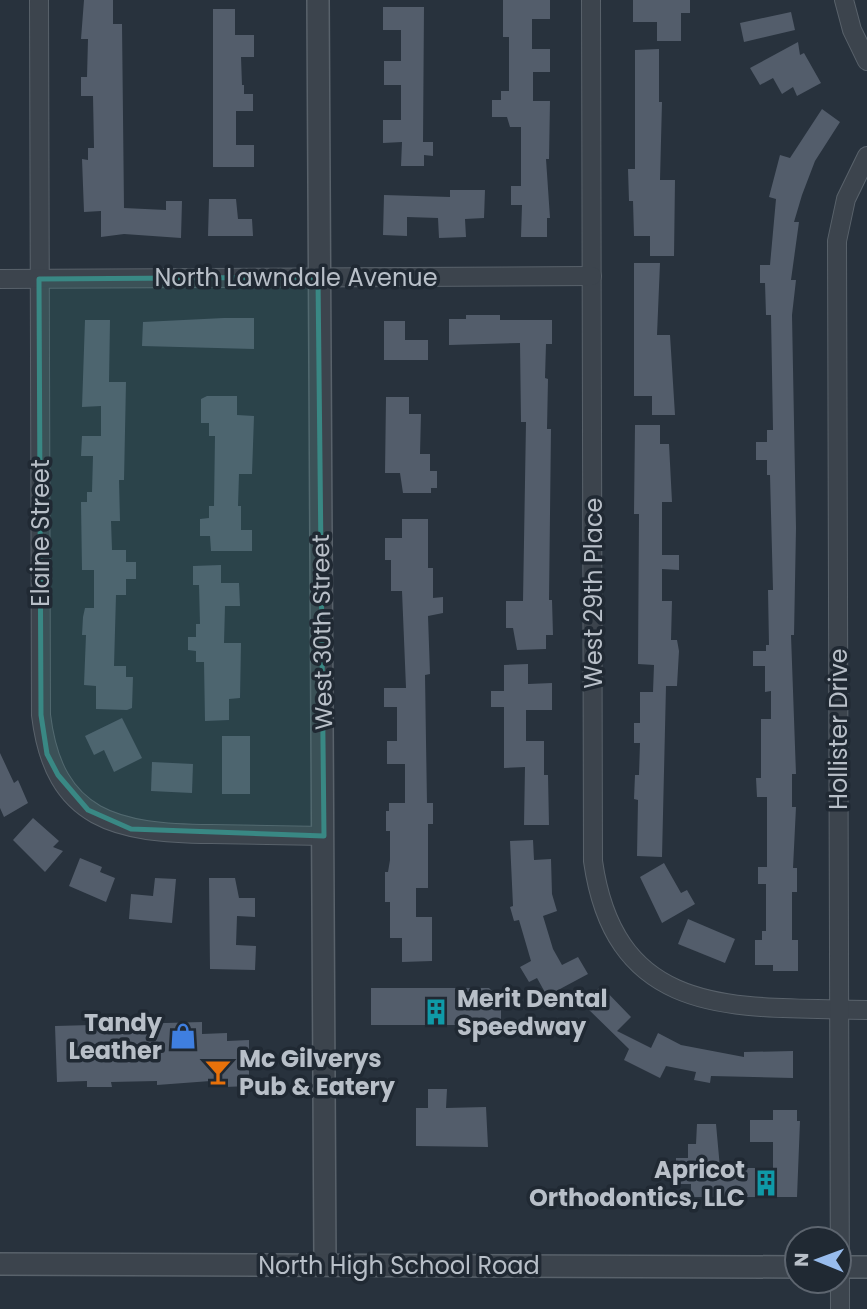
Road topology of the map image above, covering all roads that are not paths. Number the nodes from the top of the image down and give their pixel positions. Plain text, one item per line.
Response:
1 (39, 0) edge
2 (318, 0) edge
3 (591, 0) edge
4 (844, 0) edge
5 (867, 61) edge
6 (867, 156) edge
7 (592, 276) junction
8 (318, 277) junction
9 (0, 279) edge
10 (39, 279) junction
11 (324, 835) junction
12 (839, 1009) junction
13 (867, 1010) edge
14 (840, 1225) edge
15 (0, 1264) edge
16 (325, 1264) junction
17 (783, 1267) edge

1 - 10 street, Elaine Street
2 - 8 street, West 30th Street
3 - 7 street, West 29th Place
4 - 5 street
6 - 12 street, Hollister Drive
7 - 8 street, North Lawndale Avenue
7 - 12 street, West 29th Place
8 - 10 street, North Lawndale Avenue
8 - 11 street, West 30th Street
9 - 10 street, North Lawndale Avenue
10 - 11 street, Elaine Street
11 - 16 street, West 30th Street
12 - 13 street, West 29th Place
12 - 14 street, Hollister Drive
15 - 16 street, North High School Road
16 - 17 street, North High School Road

